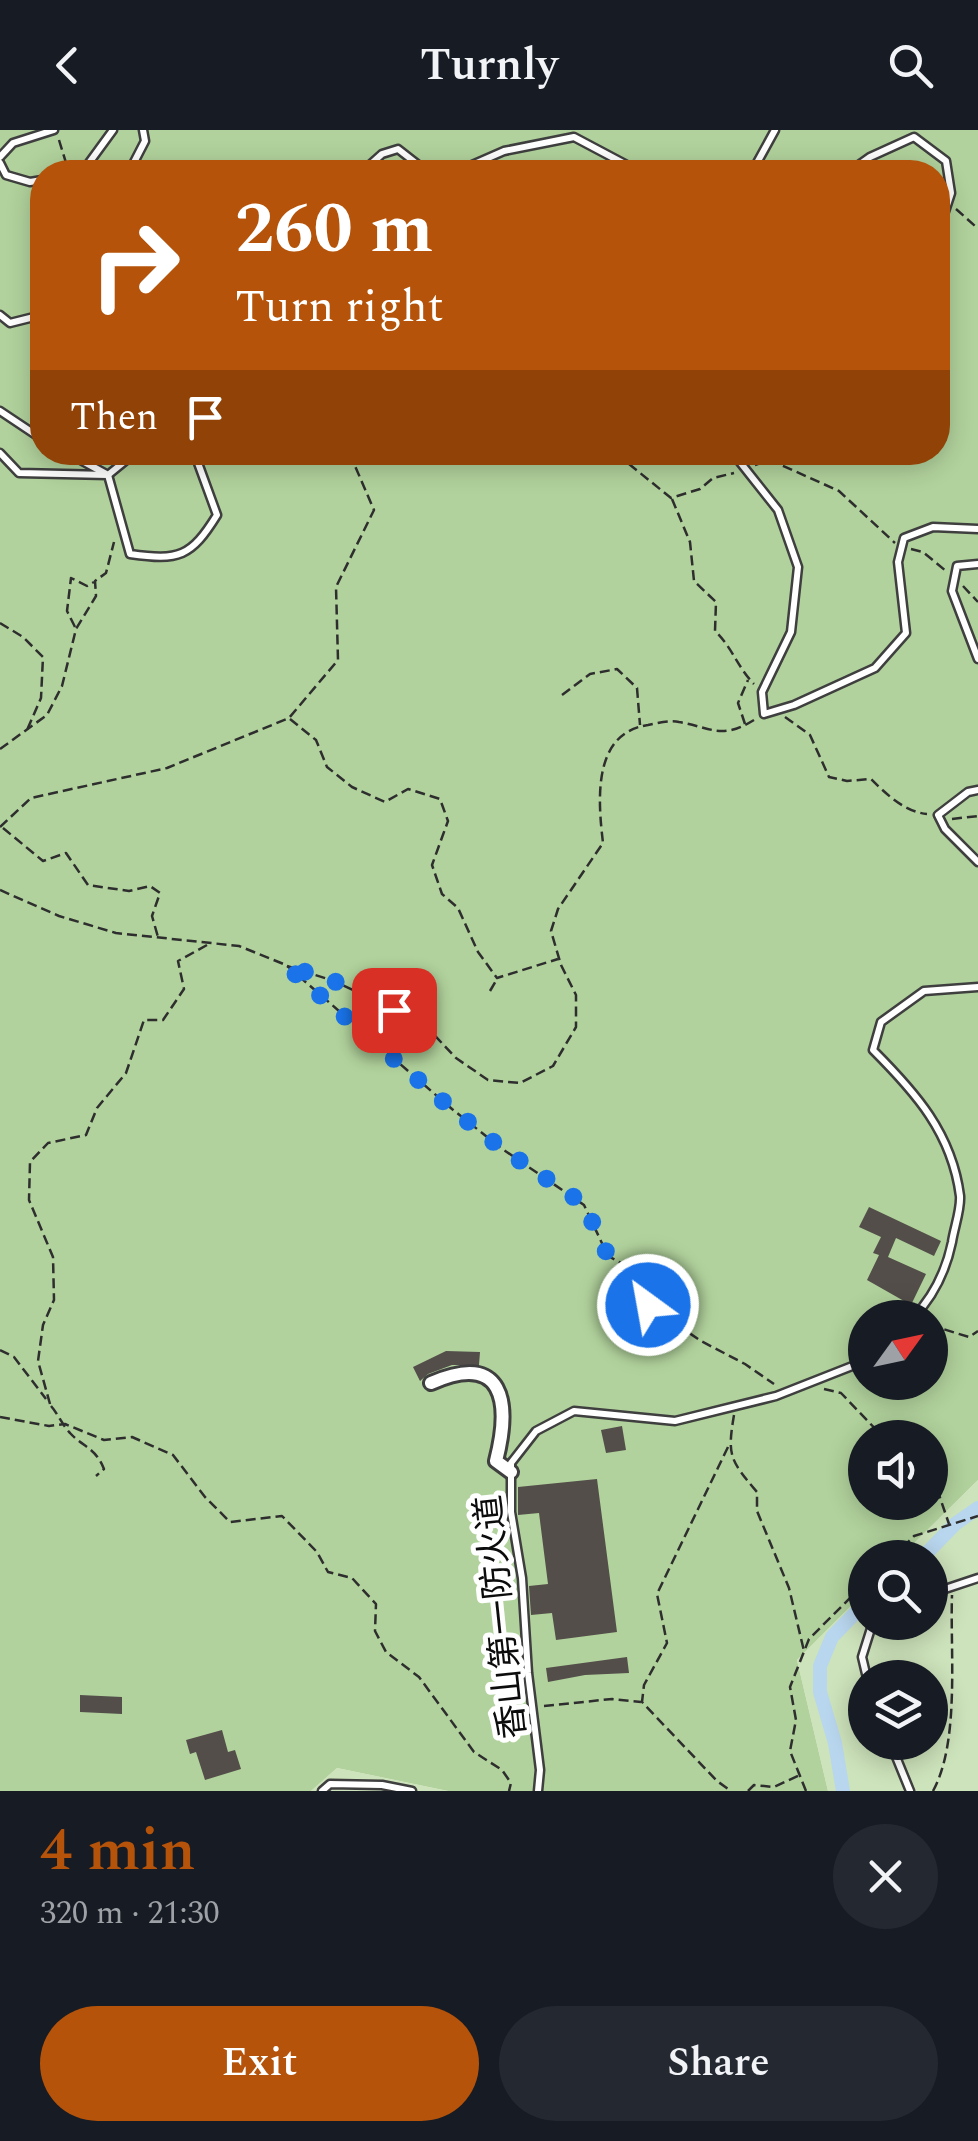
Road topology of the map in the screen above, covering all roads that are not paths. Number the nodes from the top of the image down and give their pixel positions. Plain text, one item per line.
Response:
1 (54, 130) edge
2 (113, 130) edge
3 (143, 130) edge
4 (775, 130) edge
5 (902, 130) edge
6 (573, 133) edge
7 (914, 138) junction
8 (0, 160) edge
9 (91, 160) edge
10 (135, 160) edge
11 (375, 160) edge
12 (412, 160) edge
13 (483, 160) edge
14 (619, 160) edge
15 (759, 160) edge
16 (866, 160) edge
17 (946, 160) edge
18 (30, 182) edge
19 (0, 315) edge
20 (30, 318) edge
21 (0, 411) edge
22 (30, 431) edge
23 (0, 453) edge
24 (89, 465) edge
25 (119, 465) edge
26 (199, 465) edge
27 (742, 465) edge
28 (108, 476) junction
29 (978, 528) edge
30 (978, 564) edge
31 (978, 659) edge
32 (978, 790) edge
33 (978, 862) edge
34 (978, 987) edge
35 (928, 1300) edge
36 (848, 1368) edge
37 (431, 1384) dead end
38 (511, 1472) junction
39 (978, 1578) edge
40 (948, 1589) edge
41 (897, 1760) edge
42 (322, 1791) edge
43 (412, 1791) edge
44 (538, 1791) edge
45 (910, 1791) edge

1 - 8 lane
2 - 9 lane
3 - 10 lane
4 - 15 lane
5 - 7 lane
6 - 13 lane
6 - 14 lane
7 - 16 lane
7 - 17 lane
8 - 18 lane
11 - 12 lane
19 - 20 lane
21 - 22 lane
23 - 28 lane
24 - 28 lane
25 - 28 lane
26 - 28 lane
27 - 29 lane
30 - 31 lane
32 - 33 lane
34 - 35 lane
36 - 38 lane, 香山第一防火道
37 - 38 street
38 - 44 lane, 香山第一防火道
39 - 40 lane
41 - 45 lane
42 - 43 lane

